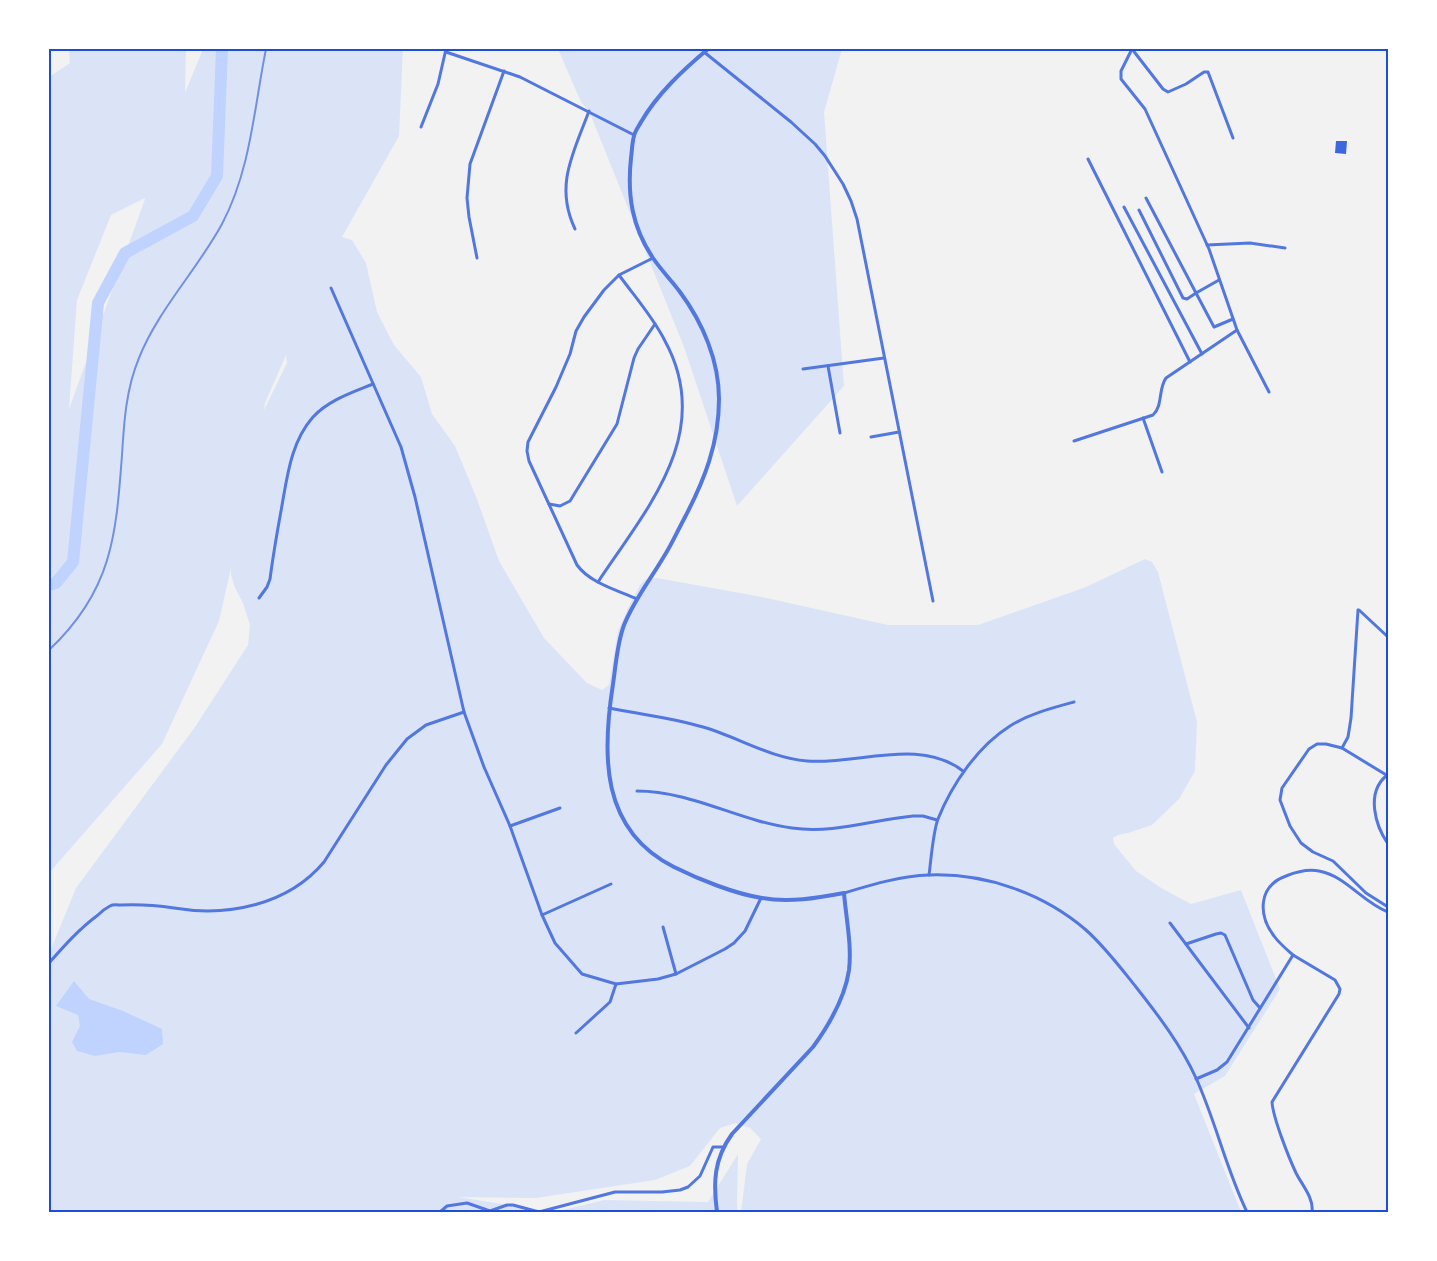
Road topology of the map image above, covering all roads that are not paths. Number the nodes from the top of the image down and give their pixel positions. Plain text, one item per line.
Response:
1 (1132, 49) edge
2 (446, 50) edge
3 (706, 50) edge
4 (504, 71) junction
5 (589, 111) junction
6 (422, 128) dead end
7 (634, 135) junction
8 (1233, 138) dead end
9 (1088, 159) dead end
10 (1146, 198) dead end
11 (1124, 207) dead end
12 (1139, 210) dead end
13 (575, 229) dead end
14 (1207, 245) junction
15 (1286, 248) dead end
16 (477, 258) dead end
17 (653, 258) junction
18 (619, 276) junction
19 (1219, 280) junction
20 (331, 288) dead end
21 (1196, 293) junction
22 (1233, 319) junction
23 (655, 324) junction
24 (1237, 330) junction
25 (1202, 354) junction
26 (884, 358) junction
27 (1190, 362) junction
28 (828, 366) junction
29 (803, 369) dead end
30 (373, 384) junction
31 (1269, 392) dead end
32 (1143, 418) junction
33 (899, 432) junction
34 (840, 433) dead end
35 (871, 437) dead end
36 (1074, 441) dead end
37 (1162, 472) dead end
38 (549, 503) junction
39 (598, 582) junction
40 (259, 598) dead end
41 (637, 599) junction
42 (933, 601) dead end
43 (1388, 637) edge
44 (1074, 702) dead end
45 (609, 708) junction
46 (464, 712) junction
47 (1342, 748) junction
48 (963, 771) junction
49 (1387, 776) edge
50 (637, 791) dead end
51 (560, 808) dead end
52 (937, 820) junction
53 (510, 826) junction
54 (1388, 844) edge
55 (929, 875) junction
56 (610, 884) dead end
57 (844, 893) junction
58 (761, 898) junction
59 (1388, 907) edge
60 (1388, 912) edge
61 (542, 915) junction
62 (1170, 923) dead end
63 (663, 928) dead end
64 (1186, 944) junction
65 (1293, 955) junction
66 (49, 963) edge
67 (676, 974) junction
68 (616, 984) junction
69 (1260, 1008) junction
70 (1249, 1028) junction
71 (576, 1034) dead end
72 (1196, 1079) junction
73 (723, 1147) junction
74 (440, 1212) edge
75 (717, 1212) edge
76 (1247, 1212) edge
77 (1312, 1212) edge

1 - 8 street
1 - 14 street
2 - 4 street
2 - 6 street
3 - 7 street
3 - 26 street
4 - 5 street
4 - 16 street
5 - 7 street
5 - 13 street
7 - 17 street
9 - 27 street
10 - 21 street
11 - 25 street
12 - 21 street
14 - 15 street
14 - 19 street
17 - 18 street
17 - 41 street
18 - 23 street
18 - 38 street
19 - 21 street
19 - 22 street
20 - 30 street
21 - 22 street
22 - 24 street
23 - 38 street
23 - 39 street
24 - 25 street
24 - 31 street
25 - 27 street
26 - 28 street
26 - 33 street
27 - 32 street
28 - 29 street
28 - 34 street
30 - 40 street
30 - 46 street
32 - 36 street
32 - 37 street
33 - 35 street
33 - 42 street
38 - 39 street
39 - 41 street
41 - 45 street
43 - 47 street
44 - 48 street
45 - 48 street
45 - 58 street
46 - 53 street
46 - 66 street
47 - 49 street
47 - 59 street
48 - 52 street
49 - 54 street
50 - 52 street
51 - 53 street
52 - 55 street
53 - 61 street
55 - 57 street
55 - 72 street
56 - 61 street
57 - 58 street
57 - 73 street
58 - 67 street
60 - 65 street
61 - 68 street
62 - 64 street
63 - 67 street
64 - 69 street
64 - 70 street
65 - 69 street
65 - 77 street
67 - 68 street
68 - 71 street
69 - 70 street
70 - 72 street
72 - 76 street
73 - 74 street
73 - 75 street

